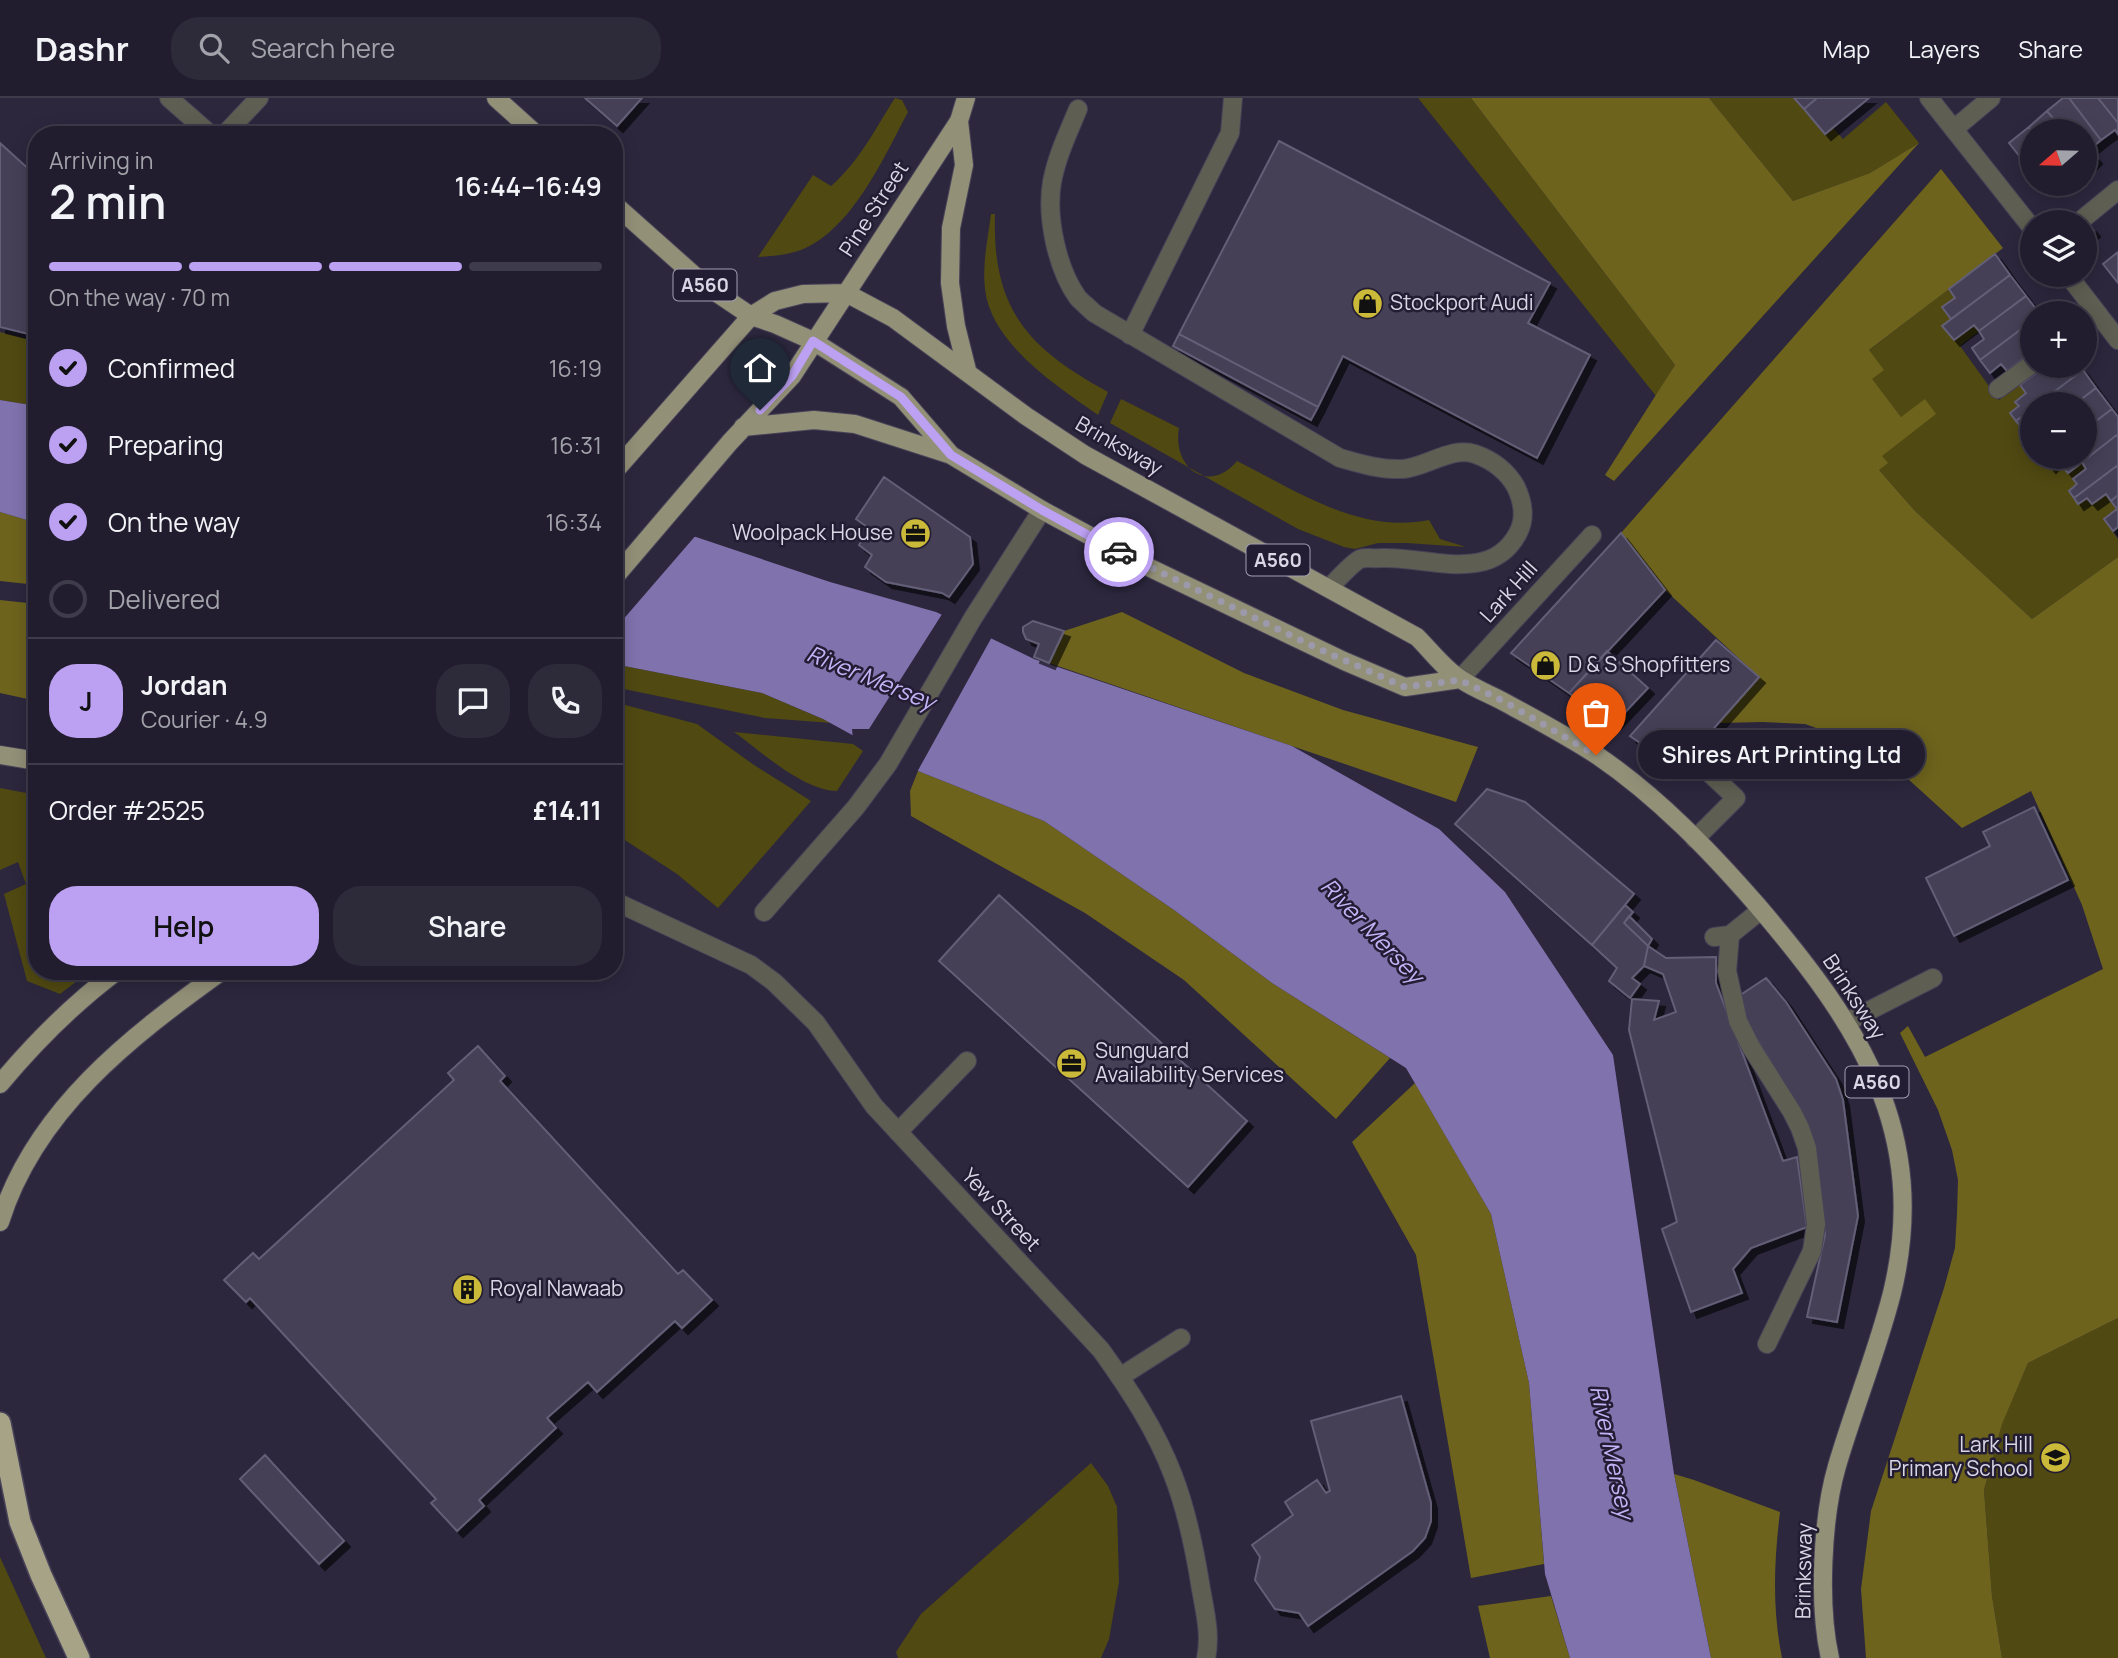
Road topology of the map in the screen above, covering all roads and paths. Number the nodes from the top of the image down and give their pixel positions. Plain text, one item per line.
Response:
1 (169, 98) edge
2 (259, 98) edge
3 (496, 98) edge
4 (966, 98) edge
5 (1233, 98) edge
6 (1929, 98) edge
7 (1991, 98) edge
8 (1078, 109) dead end
9 (959, 121) junction
10 (201, 126) edge
11 (233, 126) edge
12 (527, 126) edge
13 (1954, 129) junction
14 (2118, 190) edge
15 (2094, 210) edge
16 (623, 212) edge
17 (2020, 213) edge
18 (846, 293) junction
19 (751, 316) junction
20 (2097, 324) edge
21 (1130, 335) junction
22 (2118, 340) edge
23 (813, 341) junction
24 (967, 370) junction
25 (2020, 373) edge
26 (1998, 389) dead end
27 (743, 427) junction
28 (951, 455) junction
29 (623, 462) edge
30 (1042, 510) junction
31 (1592, 535) dead end
32 (623, 567) edge
33 (1329, 588) junction
34 (1460, 680) junction
35 (0, 755) edge
36 (28, 760) edge
37 (1702, 766) dead end
38 (1695, 839) junction
39 (623, 905) edge
40 (1761, 910) junction
41 (764, 912) dead end
42 (1933, 978) dead end
43 (105, 980) edge
44 (210, 980) edge
45 (1847, 1022) junction
46 (967, 1061) dead end
47 (0, 1084) edge
48 (898, 1132) junction
49 (0, 1222) edge
50 (1181, 1338) dead end
51 (1767, 1344) dead end
52 (1120, 1377) junction
53 (0, 1423) edge
54 (79, 1658) edge
55 (1206, 1658) edge
56 (1830, 1658) edge

1 - 10 street
2 - 11 street
3 - 12 main road
4 - 9 main road, Pine Street
5 - 21 street
6 - 13 street
7 - 13 street
8 - 21 street
9 - 18 main road, Pine Street
9 - 24 main road
13 - 17 street
14 - 15 street
16 - 19 main road, A560
18 - 19 main road, Brinksway / A560
18 - 23 main road, Pine Street
18 - 24 main road, Brinksway / A560
19 - 23 main road, A560
19 - 29 main road, Brinksway
20 - 22 street
21 - 33 street
23 - 27 main road, Pine Street
23 - 28 main road, A560
24 - 33 main road, Brinksway / A560
25 - 26 street
27 - 28 main road
27 - 32 main road, Pine Street
28 - 30 main road, A560
30 - 34 main road, A560
30 - 41 street
31 - 34 street, Lark Hill
33 - 34 main road, Brinksway / A560
34 - 38 main road, Brinksway / A560
35 - 36 main road
37 - 38 street
38 - 40 main road, Brinksway / A560
39 - 48 street, Yew Street
40 - 45 main road, Brinksway / A560
40 - 51 street
42 - 45 street
43 - 47 main road
44 - 49 main road
45 - 56 main road, Brinksway / A560
46 - 48 street
48 - 52 street, Yew Street
50 - 52 street
52 - 55 street, Yew Street
53 - 54 highway

